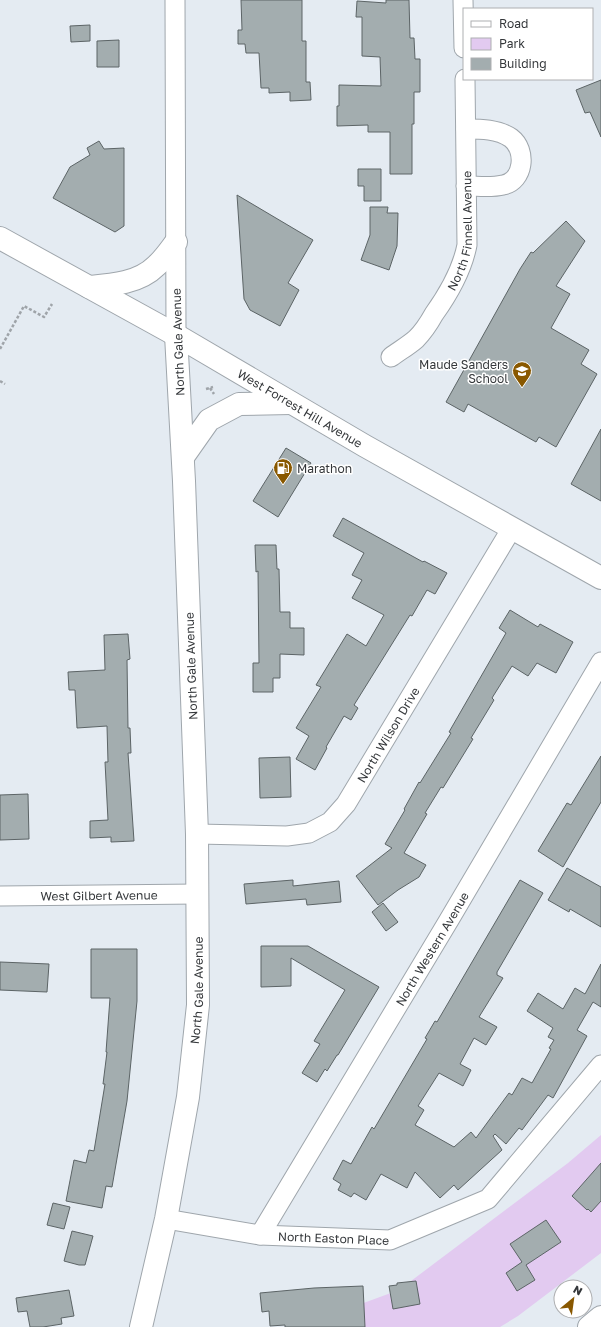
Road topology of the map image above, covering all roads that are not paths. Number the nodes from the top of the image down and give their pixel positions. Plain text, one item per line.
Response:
1 (175, 0) edge
2 (465, 80) edge
3 (466, 129) junction
4 (466, 186) junction
5 (0, 238) edge
6 (176, 242) junction
7 (89, 287) junction
8 (176, 335) junction
9 (391, 357) dead end
10 (291, 403) junction
11 (183, 457) junction
12 (512, 528) junction
13 (601, 578) edge
14 (601, 662) edge
15 (197, 834) junction
16 (198, 894) junction
17 (0, 896) edge
18 (601, 1065) edge
19 (166, 1219) junction
20 (260, 1235) junction
21 (601, 1317) edge
22 (141, 1327) edge
23 (589, 1327) edge

1 - 6 street, North Gale Avenue
2 - 3 street, North Finnell Avenue
3 - 4 street, North Finnell Avenue
3 - 4 street
4 - 9 street, North Finnell Avenue
5 - 7 main road, West Forrest Hill Avenue
6 - 7 main road
6 - 8 street, North Gale Avenue
7 - 8 main road, West Forrest Hill Avenue
8 - 10 main road, West Forrest Hill Avenue
8 - 11 main road, North Gale Avenue
10 - 11 main road
10 - 12 main road, West Forrest Hill Avenue
11 - 15 main road, North Gale Avenue
12 - 13 main road, West Forrest Hill Avenue
12 - 15 street, North Wilson Drive
14 - 20 street, North Western Avenue
15 - 16 main road, North Gale Avenue
16 - 17 street, West Gilbert Avenue
16 - 19 main road, North Gale Avenue
18 - 20 street, North Easton Place
19 - 20 street, North Easton Place
19 - 22 main road, North Gale Avenue
21 - 23 main road

